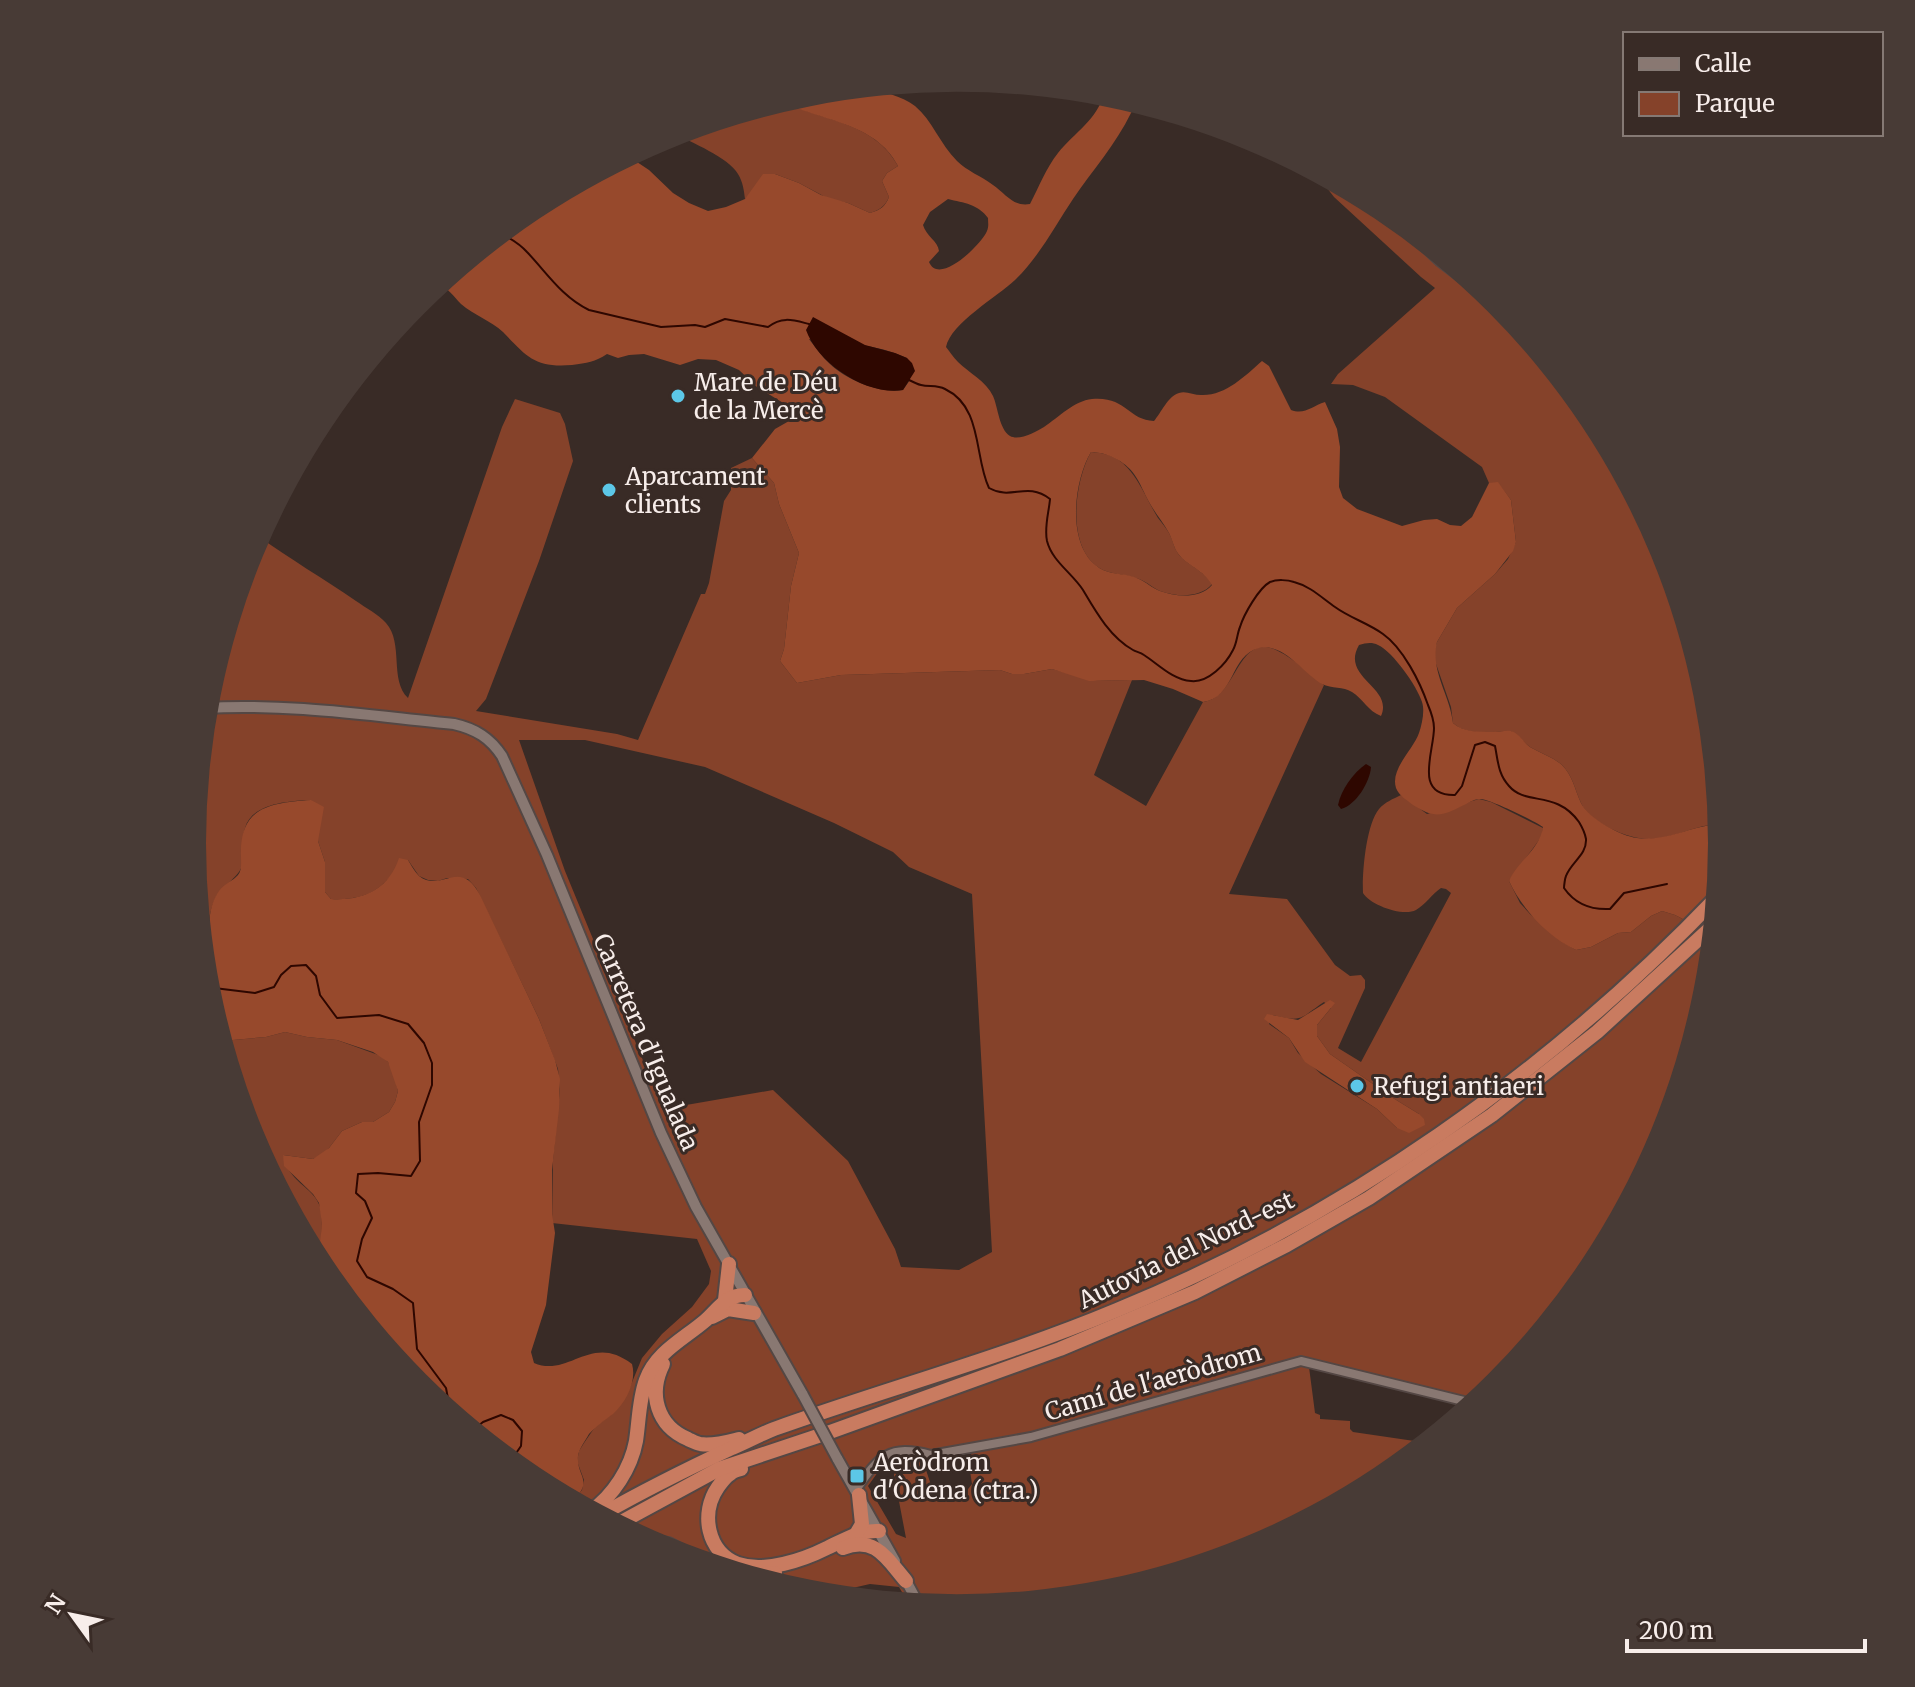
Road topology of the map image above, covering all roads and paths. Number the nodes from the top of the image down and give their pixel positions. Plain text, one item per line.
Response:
1 (218, 707) edge
2 (1706, 909) edge
3 (1704, 934) edge
4 (729, 1264) junction
5 (745, 1295) junction
6 (727, 1304) junction
7 (754, 1313) junction
8 (676, 1344) junction
9 (1462, 1401) edge
10 (770, 1431) junction
11 (830, 1432) junction
12 (858, 1492) junction
13 (601, 1504) edge
14 (611, 1509) edge
15 (628, 1518) edge
16 (879, 1531) junction
17 (859, 1539) junction
18 (733, 1560) edge
19 (750, 1565) edge
20 (776, 1572) edge
21 (906, 1581) junction
22 (913, 1593) edge

1 - 4 street, Carretera d'Igualada
2 - 10 highway, Autovia del Nord-est
3 - 11 highway, Autovia del Nord-est
4 - 5 street, Carretera d'Igualada
4 - 6 highway
5 - 6 highway
5 - 7 street, Carretera d'Igualada
6 - 7 highway
6 - 8 highway
7 - 12 street, Carretera d'Igualada, bridge
8 - 10 highway
8 - 13 highway
9 - 12 street, Camí de l'aeròdrom
10 - 14 highway, Autovia del Nord-est
11 - 15 highway, Autovia del Nord-est
11 - 18 highway
12 - 16 street, Carretera d'Igualada
12 - 17 highway
16 - 17 highway
16 - 21 street, Carretera d'Igualada
17 - 19 highway
17 - 20 highway
17 - 21 highway
21 - 22 street, Carretera d'Igualada

